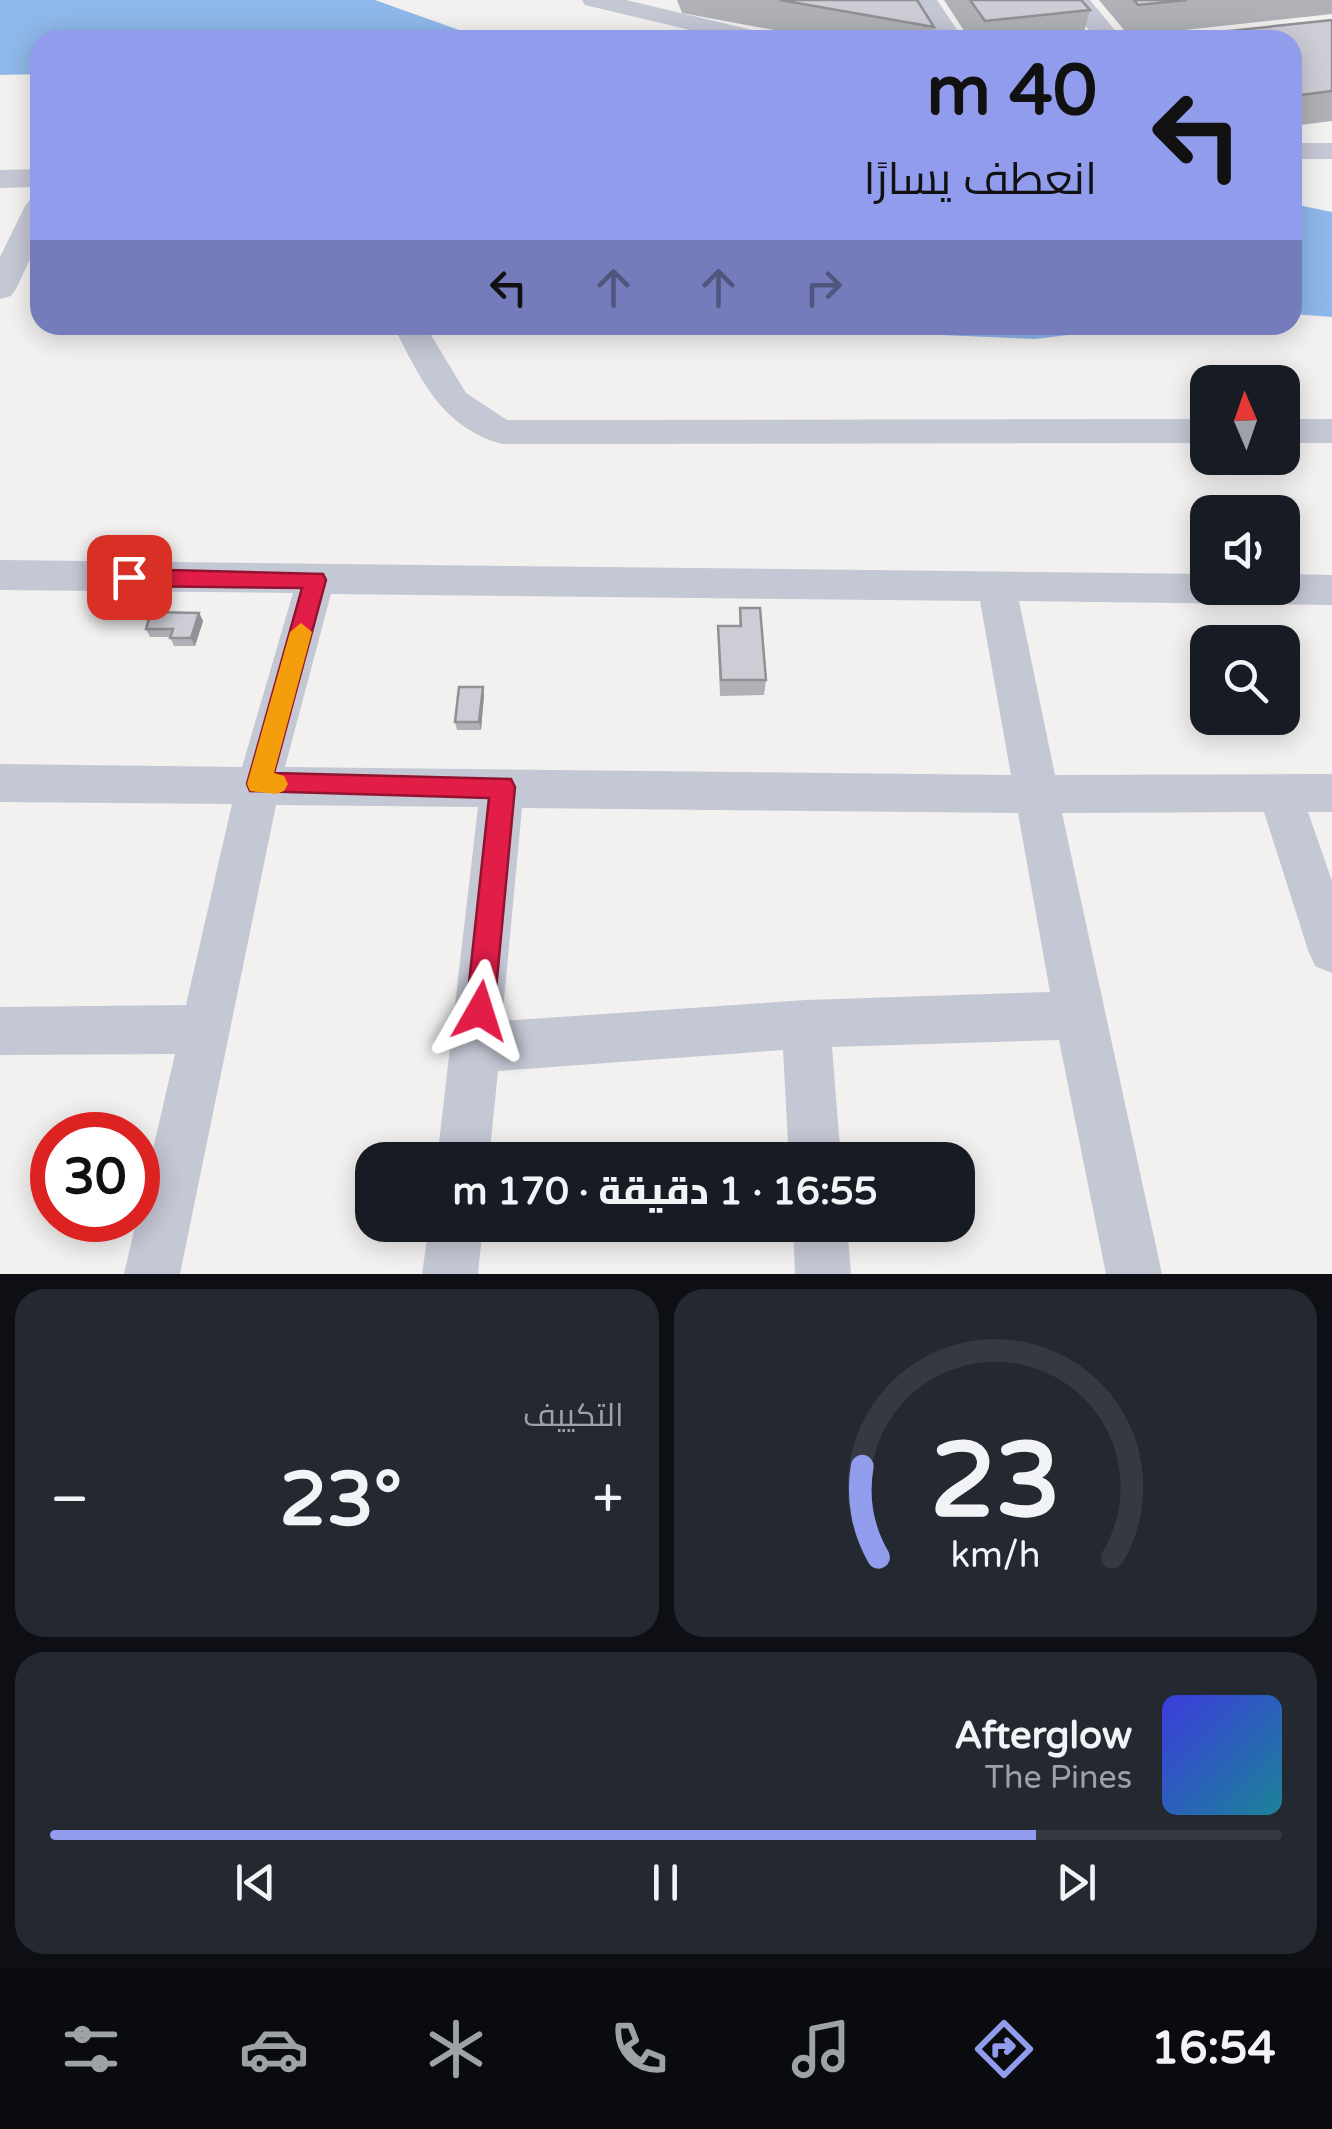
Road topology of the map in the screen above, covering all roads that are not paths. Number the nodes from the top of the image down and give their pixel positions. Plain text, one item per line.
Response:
1 (594, 0) edge
2 (925, 0) edge
3 (1076, 0) edge
4 (722, 30) edge
5 (944, 30) edge
6 (1102, 30) edge
7 (1302, 151) edge
8 (1332, 151) edge
9 (30, 178) edge
10 (0, 179) edge
11 (30, 227) edge
12 (0, 289) edge
13 (414, 335) edge
14 (1190, 431) edge
15 (1300, 431) edge
16 (1332, 431) edge
17 (0, 575) edge
18 (316, 580) junction
19 (998, 588) junction
20 (1332, 590) edge
21 (0, 783) edge
22 (259, 784) junction
23 (502, 787) junction
24 (1280, 793) junction
25 (1332, 793) edge
26 (1037, 794) junction
27 (1332, 950) edge
28 (1079, 1015) junction
29 (806, 1024) junction
30 (204, 1029) junction
31 (0, 1030) edge
32 (476, 1048) junction
33 (465, 1142) edge
34 (814, 1142) edge
35 (454, 1242) edge
36 (821, 1242) edge
37 (152, 1274) edge
38 (450, 1274) edge
39 (823, 1274) edge
40 (1134, 1274) edge

1 - 4 street
2 - 5 street
3 - 6 street
7 - 8 street
9 - 10 street
11 - 12 street
13 - 14 street
15 - 16 street
17 - 18 street
18 - 19 street
18 - 22 street
19 - 20 street
19 - 26 street
21 - 22 street
22 - 23 street
22 - 30 street
23 - 26 street
23 - 32 street
24 - 25 street
24 - 26 street
24 - 27 street
26 - 28 street
28 - 29 street
28 - 40 street
29 - 32 street
29 - 34 street
30 - 31 street
30 - 37 street
32 - 33 street
35 - 38 street
36 - 39 street

